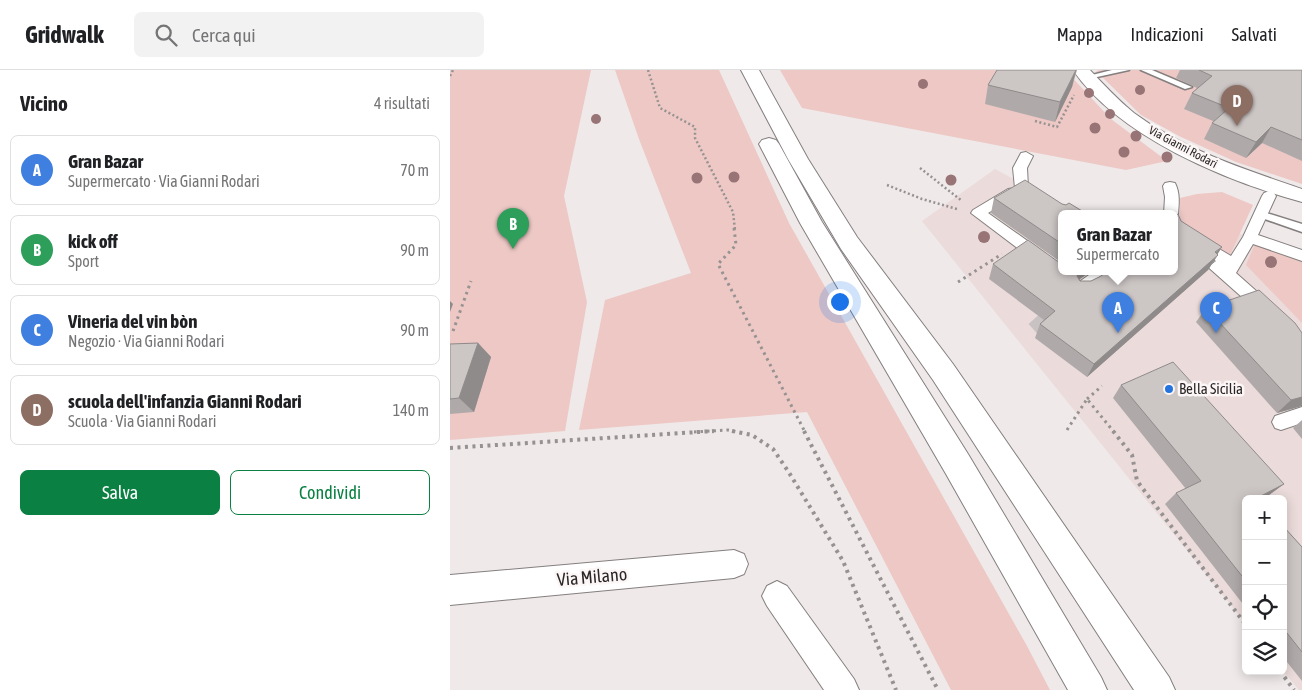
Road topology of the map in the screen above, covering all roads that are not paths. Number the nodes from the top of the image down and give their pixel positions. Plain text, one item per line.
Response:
1 (729, 70) edge
2 (750, 70) edge
3 (1125, 70) edge
4 (1145, 70) edge
5 (1085, 74) edge
6 (1188, 87) dead end
7 (1026, 156) dead end
8 (1170, 186) dead end
9 (1269, 196) dead end
10 (1302, 196) edge
11 (1171, 210) edge
12 (1260, 214) junction
13 (1302, 228) edge
14 (1178, 230) edge
15 (1250, 237) junction
16 (1302, 256) edge
17 (1050, 264) edge
18 (1228, 274) junction
19 (1100, 275) edge
20 (1081, 288) edge
21 (1280, 321) edge
22 (1302, 415) edge
23 (1281, 422) dead end
24 (734, 564) dead end
25 (450, 590) edge
26 (777, 596) dead end
27 (1151, 682) edge
28 (843, 690) edge
29 (1088, 690) edge

1 - 29 highway
2 - 27 highway
3 - 5 lane
4 - 6 lane
5 - 10 street, Via Gianni Rodari
7 - 17 street
8 - 11 street
9 - 12 street
12 - 13 lane
12 - 15 street
14 - 18 street
15 - 16 street
15 - 18 street
18 - 21 street
19 - 20 street
22 - 23 street
24 - 25 street, Via Milano
26 - 28 street

